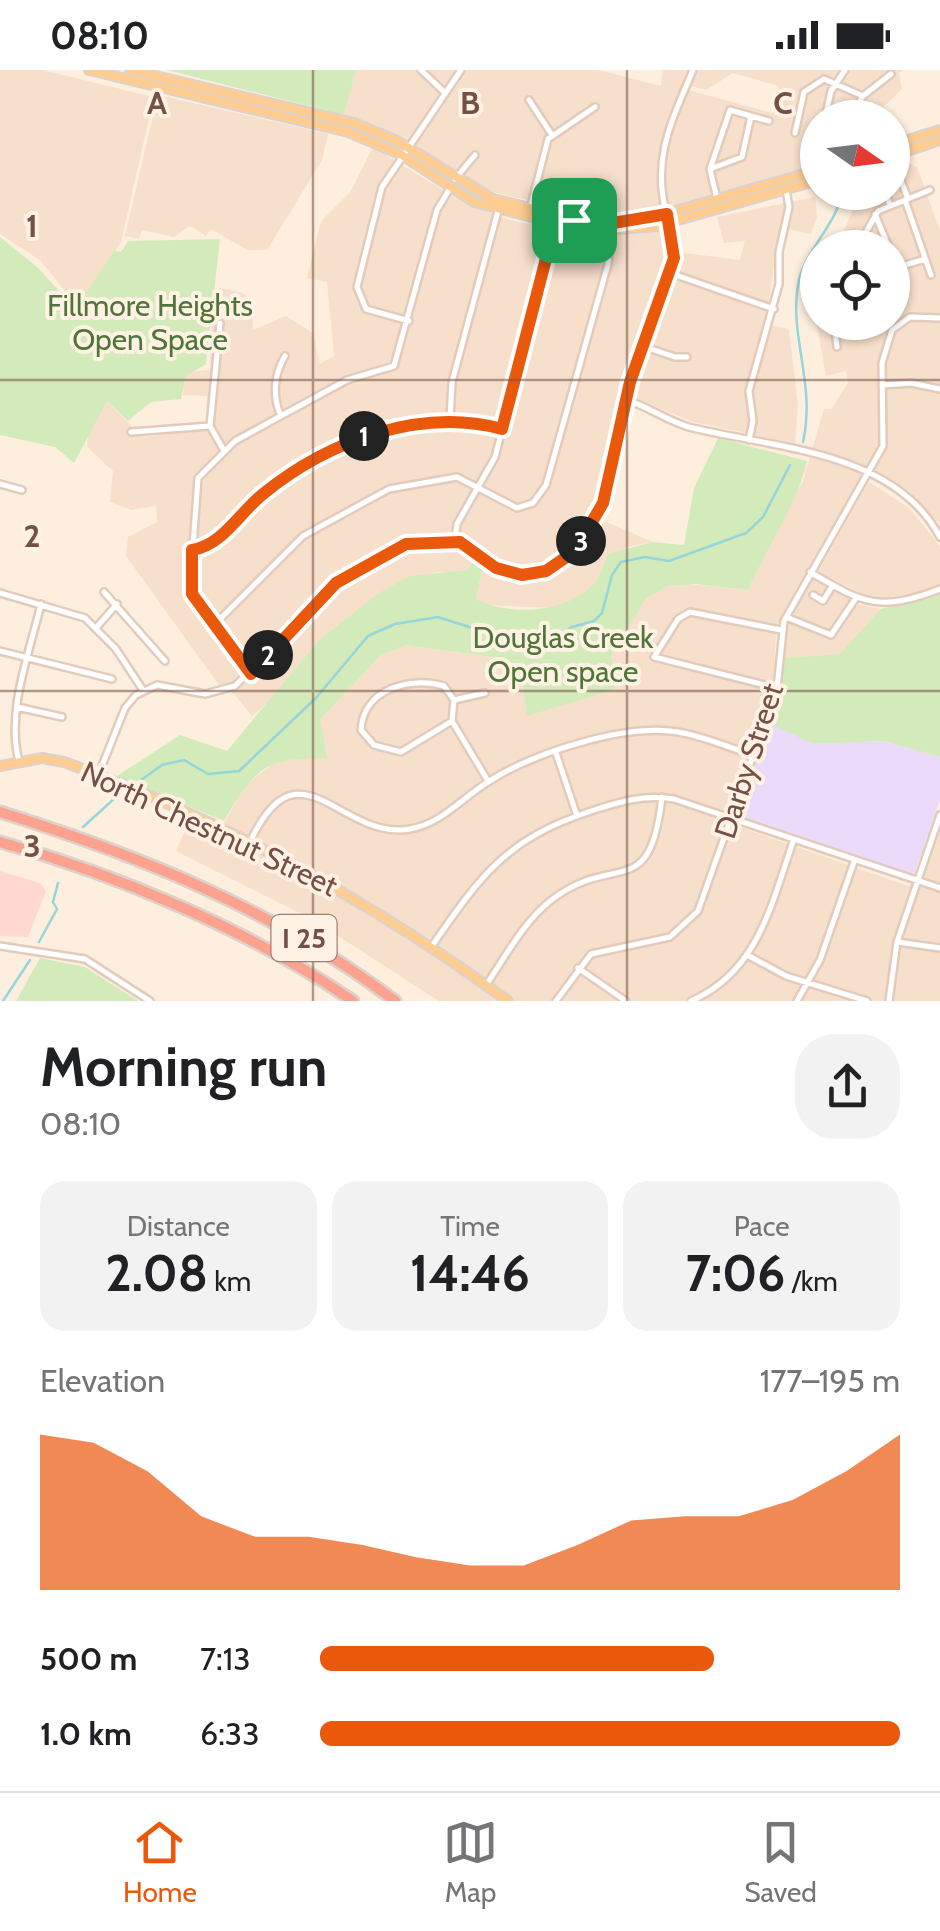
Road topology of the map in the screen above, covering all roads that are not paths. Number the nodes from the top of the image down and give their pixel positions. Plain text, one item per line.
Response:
1 (89, 70) edge
2 (130, 70) edge
3 (420, 70) edge
4 (462, 70) edge
5 (692, 70) edge
6 (845, 70) edge
7 (891, 74) dead end
8 (836, 82) junction
9 (444, 92) junction
10 (863, 96) junction
11 (529, 100) dead end
12 (830, 100) edge
13 (861, 100) edge
14 (595, 107) dead end
15 (751, 116) junction
16 (770, 121) dead end
17 (940, 130) edge
18 (795, 133) dead end
19 (552, 135) junction
20 (910, 140) edge
21 (940, 140) edge
22 (405, 150) junction
23 (910, 150) edge
24 (475, 155) dead end
25 (710, 168) junction
26 (800, 175) edge
27 (452, 184) junction
28 (800, 185) edge
29 (786, 189) junction
30 (930, 190) dead end
31 (599, 194) dead end
32 (910, 198) edge
33 (717, 199) junction
34 (530, 209) junction
35 (882, 210) edge
36 (910, 210) edge
37 (498, 211) junction
38 (875, 214) junction
39 (668, 218) junction
40 (556, 221) junction
41 (598, 224) junction
42 (867, 230) edge
43 (882, 230) edge
44 (610, 233) junction
45 (355, 251) dead end
46 (365, 254) junction
47 (926, 259) junction
48 (910, 264) edge
49 (670, 273) junction
50 (931, 275) dead end
51 (774, 309) junction
52 (940, 318) edge
53 (408, 321) junction
54 (220, 323) dead end
55 (836, 340) edge
56 (642, 346) junction
57 (837, 347) dead end
58 (285, 356) dead end
59 (687, 356) dead end
60 (882, 385) junction
61 (940, 389) edge
62 (626, 400) junction
63 (282, 416) junction
64 (450, 419) junction
65 (210, 426) junction
66 (502, 429) junction
67 (130, 432) dead end
68 (749, 440) junction
69 (223, 449) junction
70 (867, 473) junction
71 (0, 484) edge
72 (479, 488) junction
73 (22, 490) dead end
74 (824, 530) dead end
75 (832, 534) junction
76 (940, 537) edge
77 (454, 541) junction
78 (192, 550) junction
79 (810, 572) junction
80 (833, 585) junction
81 (940, 589) edge
82 (104, 592) dead end
83 (0, 594) edge
84 (813, 595) dead end
85 (856, 598) junction
86 (41, 604) junction
87 (116, 604) junction
88 (786, 617) junction
89 (214, 625) junction
90 (95, 628) junction
91 (782, 630) junction
92 (0, 651) edge
93 (29, 658) junction
94 (165, 660) dead end
95 (251, 674) junction
96 (112, 679) dead end
97 (776, 688) junction
98 (143, 691) junction
99 (485, 692) dead end
100 (454, 700) junction
101 (17, 707) junction
102 (62, 718) dead end
103 (452, 721) junction
104 (556, 753) junction
105 (753, 756) junction
106 (20, 762) junction
107 (0, 766) edge
108 (98, 776) junction
109 (488, 782) junction
110 (662, 797) junction
111 (0, 812) edge
112 (577, 816) junction
113 (940, 818) edge
114 (731, 819) junction
115 (794, 841) junction
116 (0, 842) edge
117 (250, 842) junction
118 (854, 862) junction
119 (916, 883) junction
120 (940, 888) edge
121 (897, 942) junction
122 (0, 946) edge
123 (432, 946) junction
124 (940, 948) edge
125 (749, 956) junction
126 (578, 968) junction
127 (808, 984) junction
128 (486, 985) junction
129 (150, 1001) edge
130 (353, 1001) edge
131 (396, 1001) edge
132 (508, 1001) edge
133 (556, 1001) edge
134 (626, 1001) edge
135 (691, 1001) edge
136 (797, 1001) edge
137 (866, 1001) edge
138 (889, 1001) edge

1 - 22 main road
2 - 22 main road
3 - 9 street
4 - 9 street
5 - 39 street
6 - 8 street
7 - 10 street
8 - 10 street
8 - 12 street
8 - 18 street
9 - 22 street
10 - 13 street
11 - 19 street
14 - 19 street
15 - 16 street
15 - 25 street
15 - 25 street
17 - 20 main road
19 - 34 street
21 - 23 main road
22 - 27 main road
22 - 46 street
24 - 27 street
25 - 33 street
26 - 33 main road
27 - 34 main road
27 - 37 main road
27 - 53 street
28 - 29 main road
29 - 39 main road
29 - 51 street
30 - 32 street
31 - 41 street
33 - 39 main road
34 - 40 main road
35 - 38 street
36 - 47 street
37 - 40 main road
37 - 64 street
38 - 42 street
38 - 43 street
39 - 41 main road
39 - 44 main road
39 - 49 street
40 - 41 main road
40 - 44 main road
40 - 66 street
44 - 72 street
45 - 46 street
46 - 53 street
47 - 48 street
47 - 50 street
49 - 51 street
49 - 56 street
51 - 68 street
52 - 60 street, Darby Street
53 - 63 street
54 - 65 street
55 - 57 street
56 - 59 street
56 - 62 street
58 - 63 street
60 - 61 street
60 - 70 street, Darby Street
62 - 68 street
62 - 77 street
63 - 69 street
64 - 66 street
64 - 78 street
65 - 67 street
65 - 69 street
66 - 72 street
68 - 70 street
69 - 78 street
70 - 75 street, Darby Street
70 - 76 street
71 - 73 street
72 - 77 street
72 - 89 street
74 - 75 street
75 - 79 street, Darby Street
77 - 95 street
78 - 89 street
79 - 80 street
79 - 88 street, Darby Street
80 - 84 street
80 - 85 street
81 - 85 street
82 - 87 street
83 - 86 street
85 - 88 street
86 - 90 street
86 - 93 street
87 - 90 street
87 - 94 street
88 - 91 street, Darby Street
89 - 95 street
90 - 98 street
91 - 97 street, Darby Street
91 - 97 street
92 - 93 street
93 - 96 street
93 - 101 street
95 - 98 street
97 - 105 street, Darby Street
98 - 108 street
99 - 100 street
100 - 103 street
100 - 103 street
101 - 102 street
101 - 106 street
103 - 109 street
104 - 105 street
104 - 109 street
104 - 112 street
105 - 114 street, Darby Street
106 - 107 main road, North Chestnut Street
106 - 108 main road, North Chestnut Street
108 - 117 main road, North Chestnut Street
109 - 117 street
110 - 112 street
110 - 114 street
110 - 128 street
111 - 131 highway, I 25
112 - 123 street
113 - 119 street
114 - 115 street
114 - 126 street, Darby Street
115 - 118 street
115 - 125 street
116 - 130 highway, I 25
117 - 123 main road, North Chestnut Street
118 - 119 street
118 - 127 street
119 - 120 street
119 - 121 street
121 - 124 street
121 - 138 street
122 - 129 street
123 - 128 main road, North Chestnut Street
125 - 127 street
125 - 135 street
126 - 133 street, Darby Street
126 - 134 street
127 - 136 street
127 - 137 street
128 - 132 main road, North Chestnut Street

